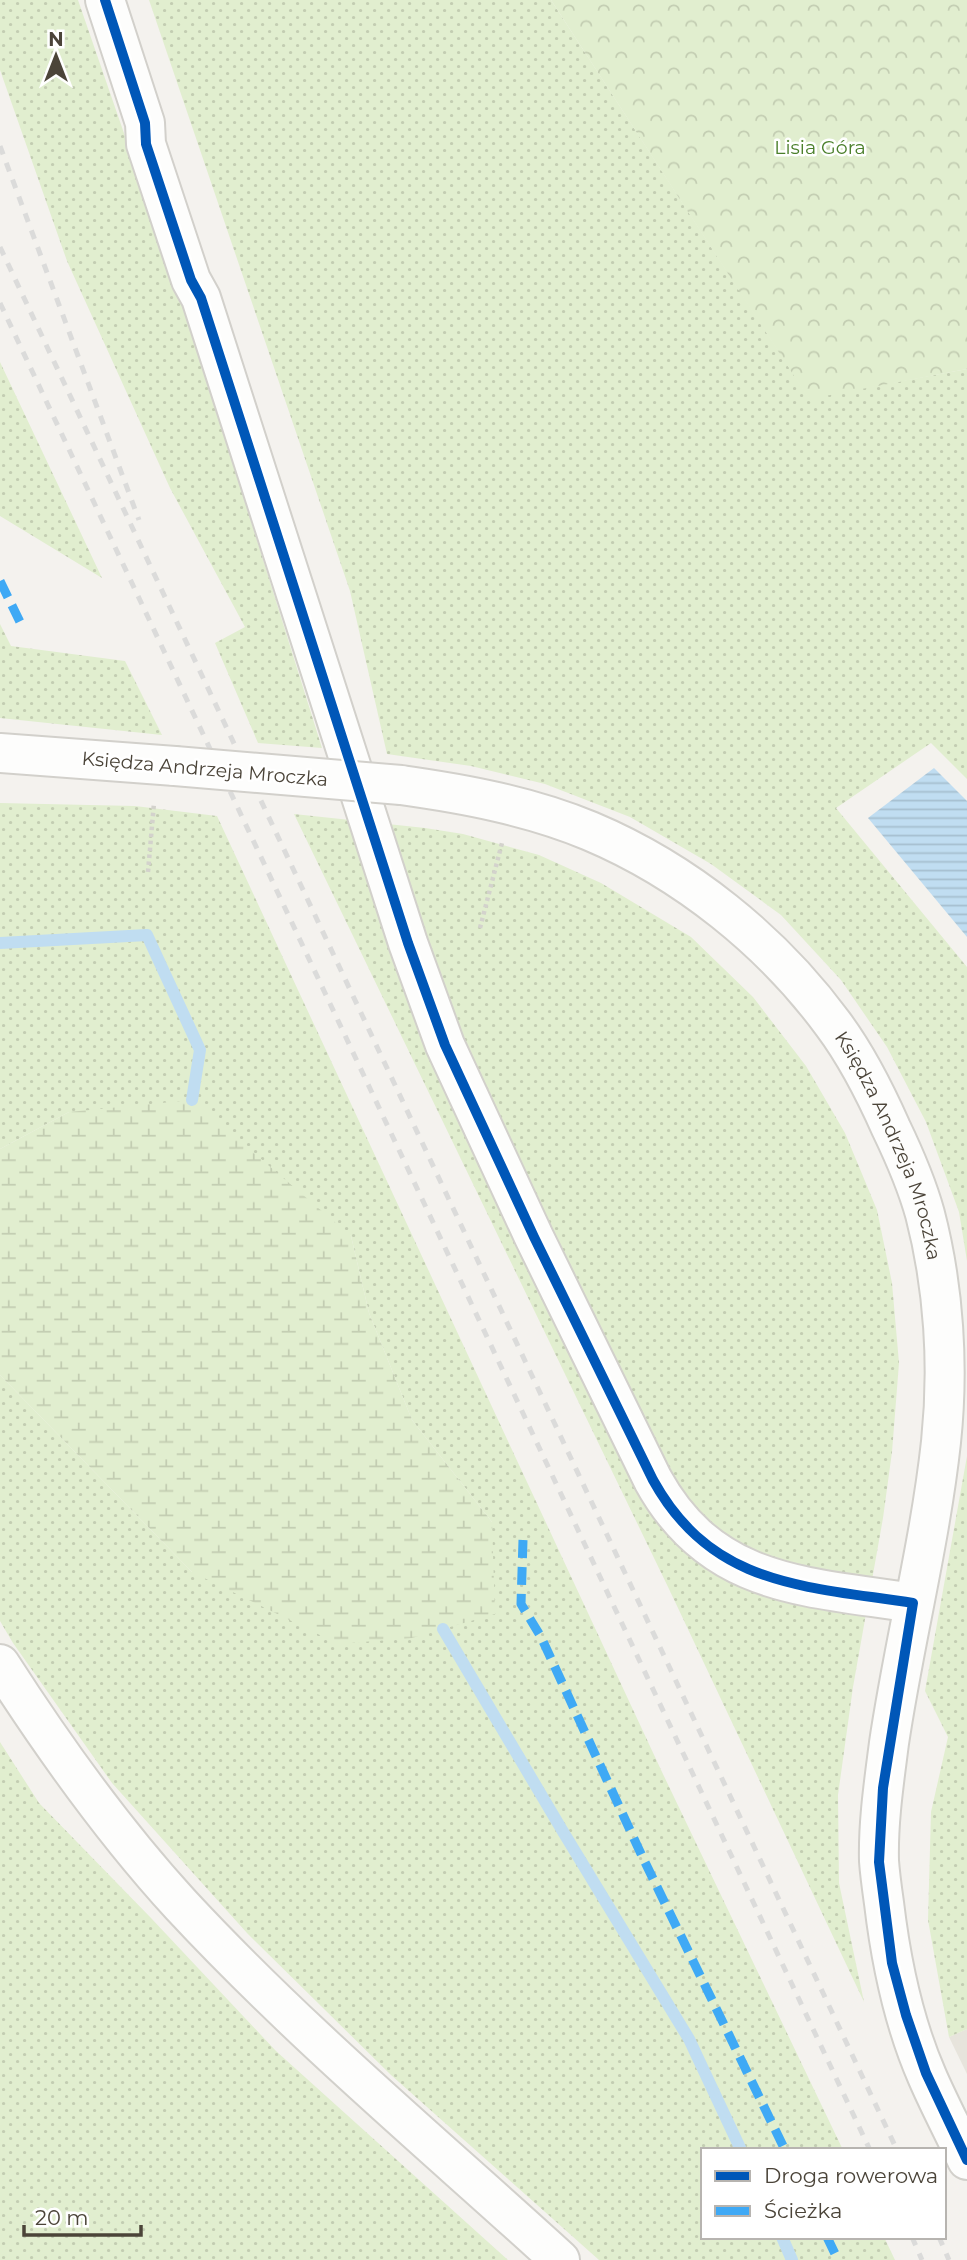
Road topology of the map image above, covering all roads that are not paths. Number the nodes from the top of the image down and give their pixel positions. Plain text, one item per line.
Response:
1 (105, 0) edge
2 (0, 754) edge
3 (913, 1603) junction
4 (0, 1664) edge
5 (967, 2160) edge
6 (560, 2260) edge

1 - 3 street
2 - 3 street, Księdza Andrzeja Mroczka, bridge
3 - 5 street, Księdza Andrzeja Mroczka
4 - 6 street

